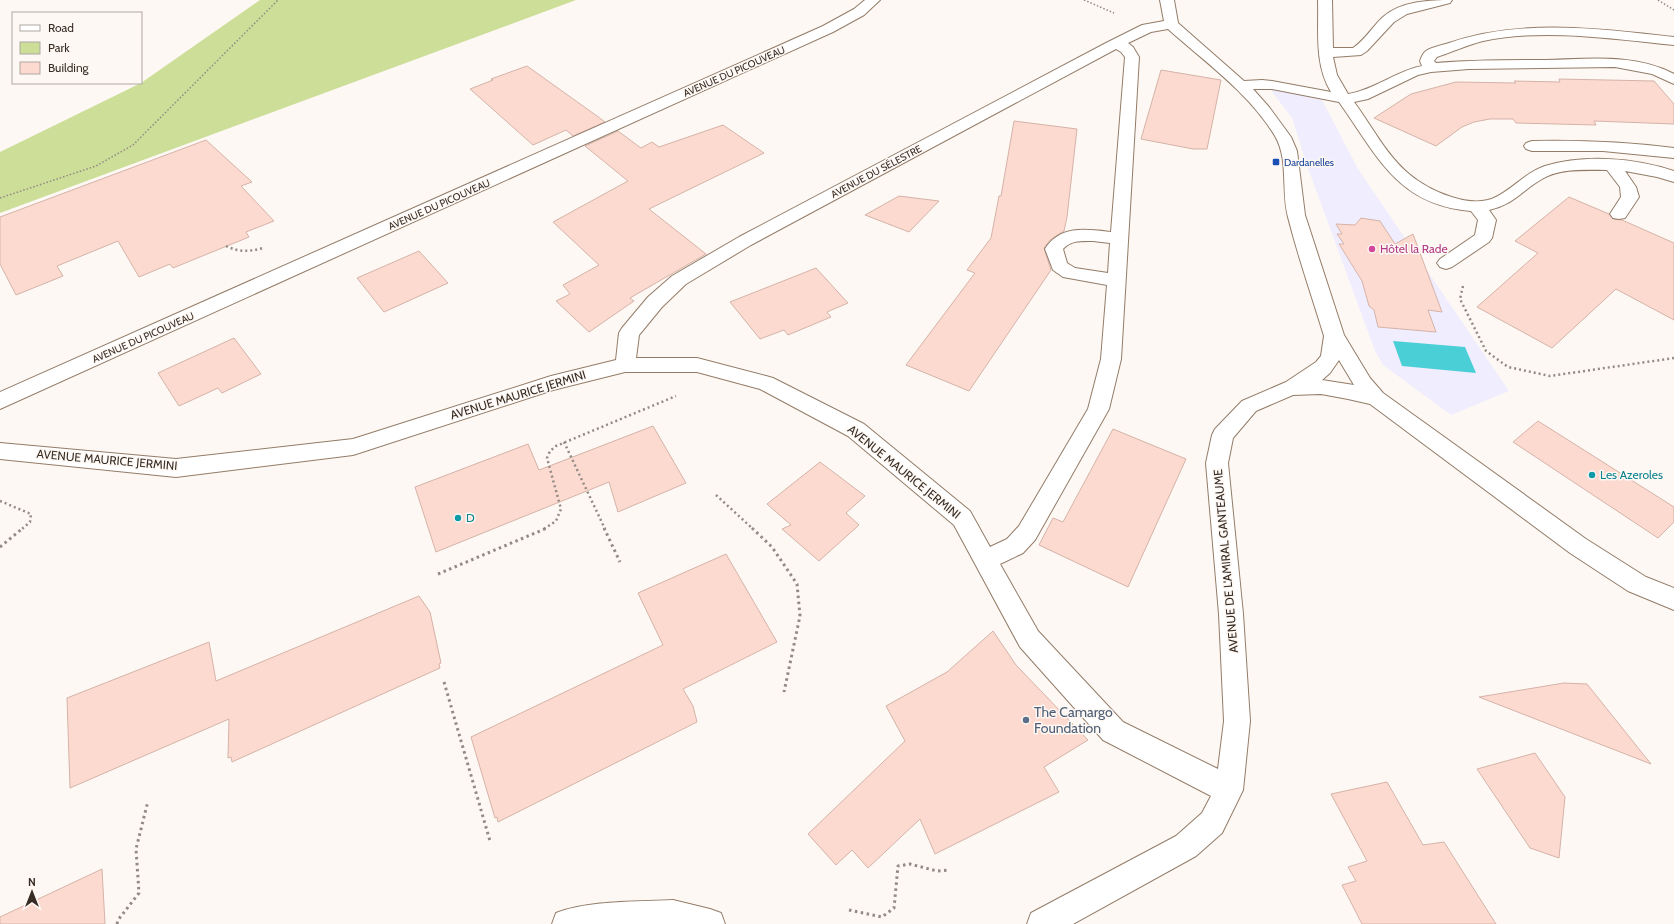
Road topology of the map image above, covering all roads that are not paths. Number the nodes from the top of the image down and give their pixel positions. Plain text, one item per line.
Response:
1 (873, 0) edge
2 (1167, 0) edge
3 (1325, 0) edge
4 (1445, 0) edge
5 (1171, 24) junction
6 (1674, 40) edge
7 (1118, 43) junction
8 (1326, 53) junction
9 (1431, 68) junction
10 (1674, 80) edge
11 (1241, 86) junction
12 (1344, 99) junction
13 (1532, 146) dead end
14 (1674, 153) edge
15 (1612, 166) junction
16 (1674, 177) edge
17 (1477, 206) junction
18 (1619, 214) dead end
19 (1120, 239) junction
20 (1446, 263) road end
21 (1116, 281) junction
22 (1334, 336) junction
23 (625, 365) junction
24 (1291, 388) junction
25 (1376, 398) junction
26 (0, 401) edge
27 (0, 452) edge
28 (985, 560) junction
29 (1674, 598) edge
30 (1229, 790) junction
31 (568, 924) edge
32 (710, 924) edge
33 (1042, 924) edge

1 - 26 street, AVENUE DU PICOUVEAU
2 - 5 street
3 - 8 street
4 - 8 street
5 - 7 street, AVENUE DU SÉLESTRE
5 - 11 street
6 - 9 street
7 - 19 street
7 - 23 street, AVENUE DU SÉLESTRE
8 - 12 street
9 - 10 street
9 - 12 street
11 - 12 street
11 - 22 street
12 - 17 street
13 - 14 street
15 - 16 street
15 - 17 street
15 - 18 street
17 - 20 street
19 - 21 street
19 - 21 street
21 - 28 street
22 - 24 street
22 - 25 street
23 - 27 street, AVENUE MAURICE JERMINI
23 - 28 street, AVENUE MAURICE JERMINI
24 - 25 street, AVENUE DE L'AMIRAL GANTEAUME
24 - 30 street, AVENUE DE L'AMIRAL GANTEAUME
25 - 29 street, AVENUE DE L'AMIRAL GANTEAUME
28 - 30 street, AVENUE MAURICE JERMINI
30 - 33 street, AVENUE DE L'AMIRAL GANTEAUME
31 - 32 street

